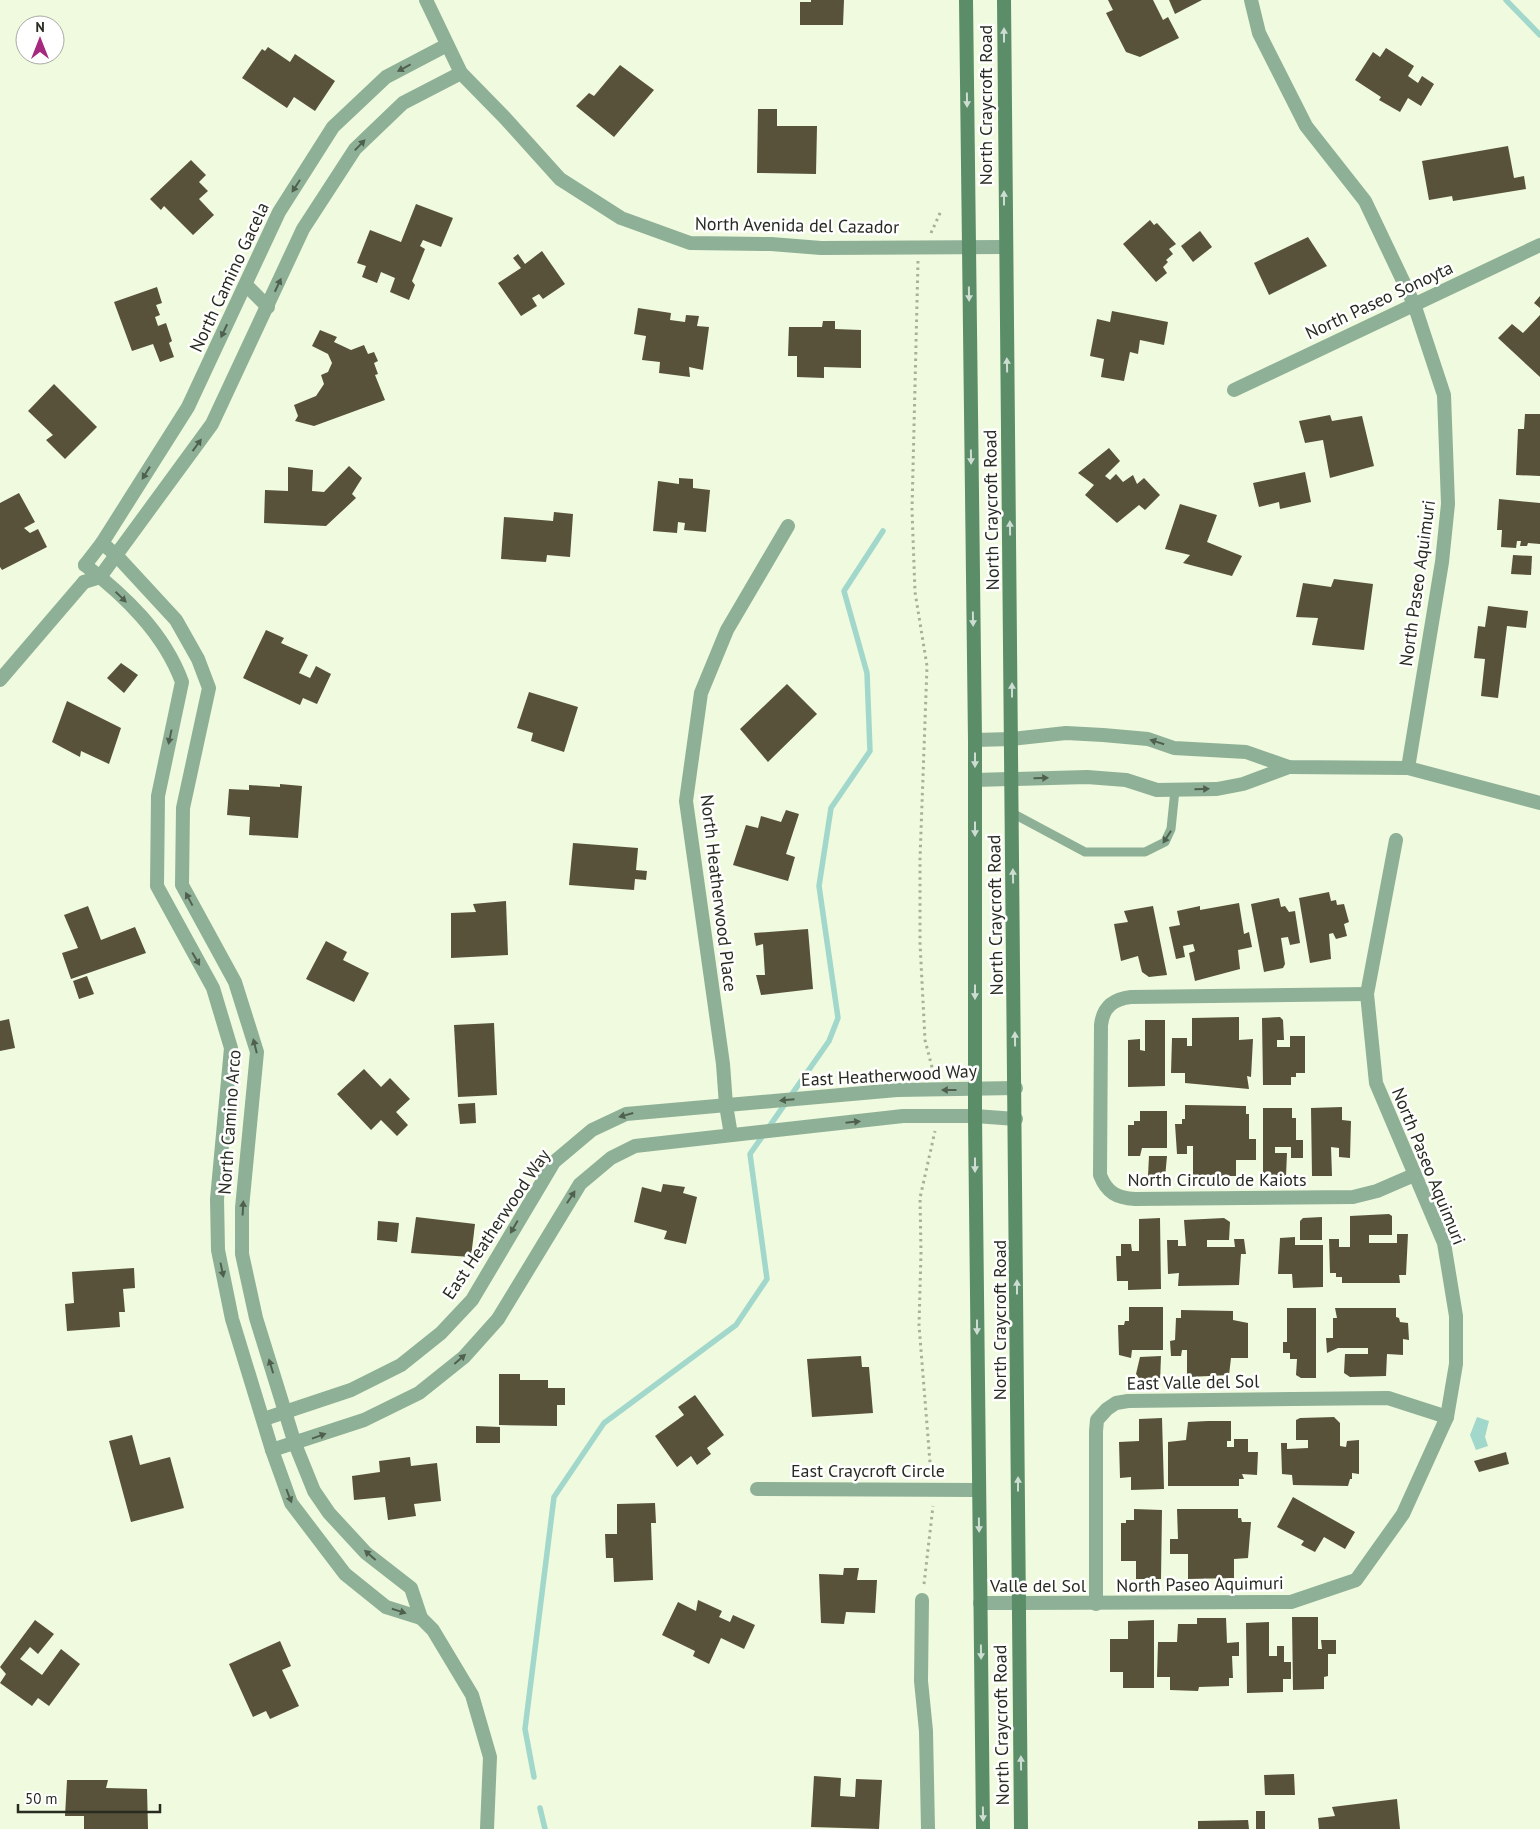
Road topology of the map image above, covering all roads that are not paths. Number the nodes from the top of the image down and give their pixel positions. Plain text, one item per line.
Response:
1 (426, 0) edge
2 (966, 0) edge
3 (1004, 0) edge
4 (1251, 0) edge
5 (447, 45) junction
6 (461, 73) junction
7 (1540, 245) edge
8 (968, 246) junction
9 (1005, 247) junction
10 (246, 285) junction
11 (1414, 304) junction
12 (268, 306) junction
13 (1234, 390) dead end
14 (788, 526) dead end
15 (102, 543) junction
16 (116, 555) junction
17 (85, 565) junction
18 (100, 577) junction
19 (84, 582) junction
20 (0, 680) edge
21 (1012, 739) junction
22 (975, 740) junction
23 (1289, 767) junction
24 (1408, 768) junction
25 (1012, 779) junction
26 (975, 780) junction
27 (1175, 790) junction
28 (1540, 803) edge
29 (1012, 813) junction
30 (1396, 840) dead end
31 (1367, 994) junction
32 (1016, 1088) junction
33 (975, 1090) junction
34 (726, 1105) junction
35 (975, 1116) junction
36 (1016, 1119) junction
37 (731, 1135) junction
38 (1414, 1175) junction
39 (286, 1413) junction
40 (1447, 1417) junction
41 (264, 1419) junction
42 (295, 1444) junction
43 (272, 1450) junction
44 (757, 1489) dead end
45 (978, 1490) junction
46 (922, 1600) road end
47 (980, 1603) junction
48 (1019, 1603) junction
49 (1096, 1604) junction
50 (421, 1618) junction
51 (487, 1829) edge
52 (928, 1829) edge
53 (983, 1829) edge
54 (1021, 1829) edge

1 - 5 street, North Avenida del Cazador
2 -> 8 main road, North Craycroft Road
9 -> 3 main road, North Craycroft Road
4 - 11 street, North Paseo Aquimuri
5 - 6 street, North Avenida del Cazador
5 -> 10 street, North Camino Gacela
6 - 8 street, North Avenida del Cazador
12 -> 6 street
7 - 11 street, North Paseo Sonoyta
8 - 9 street, North Avenida del Cazador
8 -> 22 main road, North Craycroft Road
21 -> 9 main road, North Craycroft Road
10 - 12 street
10 -> 15 street, North Camino Gacela
11 - 13 street, North Paseo Sonoyta
11 - 24 street, North Paseo Aquimuri
16 -> 12 street
14 - 34 street, North Heatherwood Place
15 - 16 street, North Camino Arco
15 - 17 street, North Camino Gacela
16 - 18 street
39 -> 16 street, North Camino Arco
17 - 18 street, North Camino Arco
17 - 19 street
18 - 19 street
18 -> 41 street, North Camino Arco
19 - 20 street
21 - 22 street
23 -> 21 street
21 - 25 main road, North Craycroft Road
22 -> 26 main road, North Craycroft Road
23 - 24 street
27 -> 23 street
24 - 28 street
25 - 26 street
25 -> 27 street
25 - 29 main road, North Craycroft Road
26 -> 33 main road, North Craycroft Road
27 -> 29 lane
32 -> 29 main road, North Craycroft Road
30 - 31 street, North Paseo Aquimuri
31 - 38 street, North Paseo Aquimuri
31 - 38 street, North Circulo de Kaiots
32 - 33 street, East Heatherwood Way
32 - 36 main road, North Craycroft Road
33 -> 34 street, East Heatherwood Way
33 - 35 main road, North Craycroft Road
34 - 37 street, North Heatherwood Place
34 -> 39 street, East Heatherwood Way
35 - 36 street
37 -> 35 street
35 -> 45 main road, North Craycroft Road
48 -> 36 main road, North Craycroft Road
42 -> 37 street
38 - 40 street, North Paseo Aquimuri
39 - 41 street, East Heatherwood Way
39 - 42 street, North Camino Arco
40 - 49 street, North Paseo Aquimuri
40 - 49 street, East Valle del Sol
41 - 43 street, North Camino Arco
42 - 43 street
50 -> 42 street, North Camino Arco
43 -> 50 street, North Camino Arco
44 - 45 street, East Craycroft Circle
45 -> 47 main road, North Craycroft Road
46 - 52 street
47 - 48 street, Valle del Sol
47 -> 53 main road, North Craycroft Road
48 - 49 street, Valle del Sol
54 -> 48 main road, North Craycroft Road
50 - 51 street, North Camino Arco

